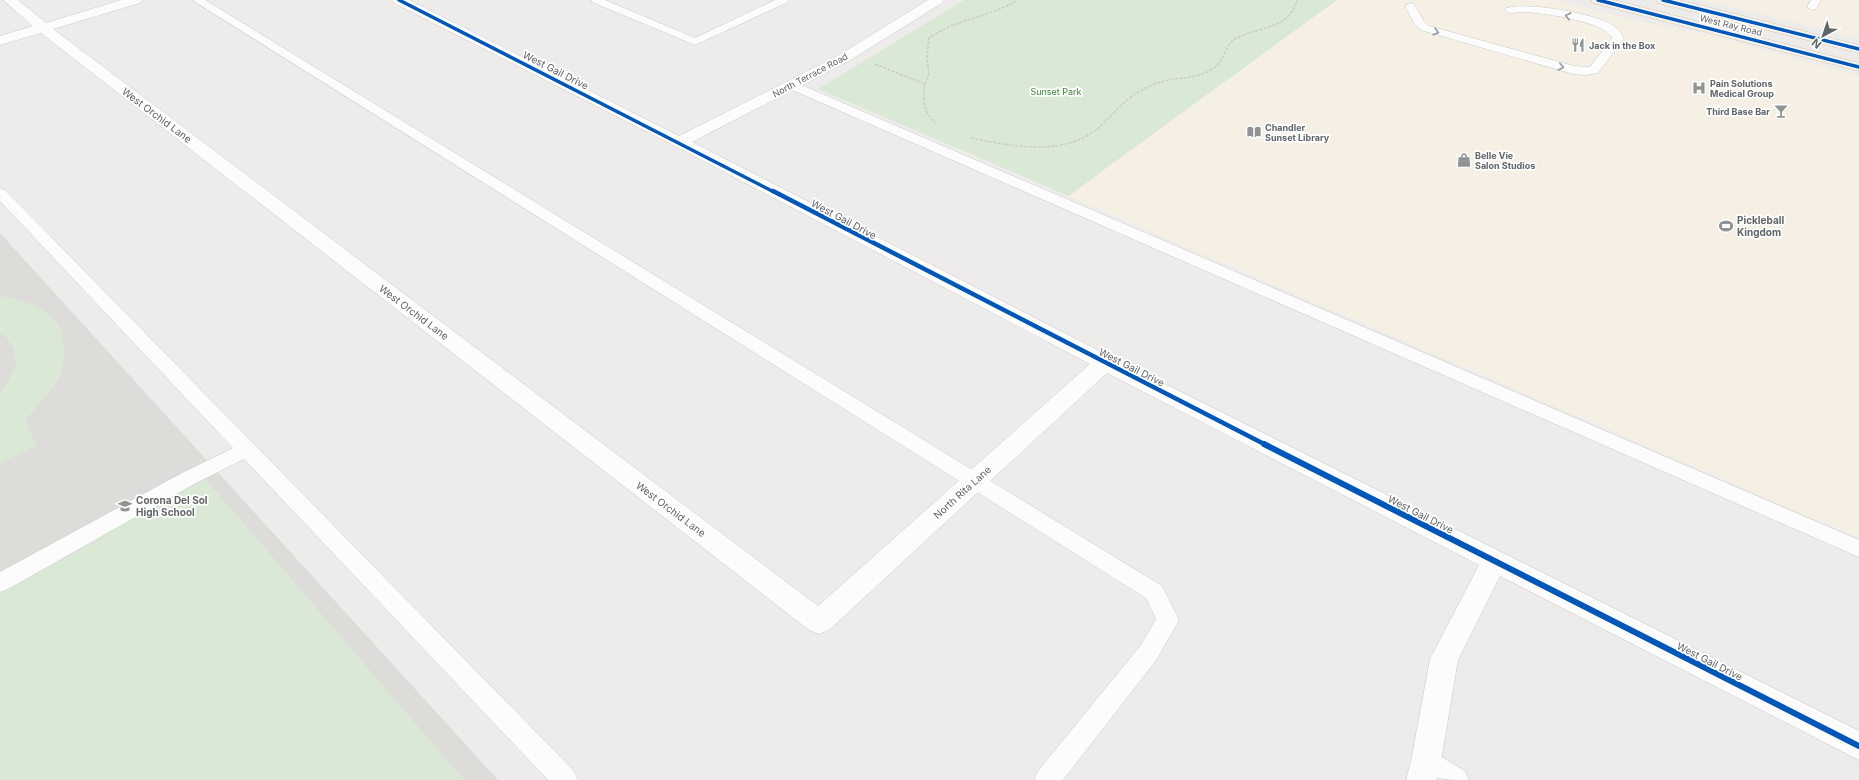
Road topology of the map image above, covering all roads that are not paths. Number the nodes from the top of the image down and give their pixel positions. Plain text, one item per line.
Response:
1 (10, 0) edge
2 (135, 0) edge
3 (198, 0) edge
4 (399, 0) edge
5 (596, 0) edge
6 (784, 0) edge
7 (937, 0) edge
8 (1598, 0) edge
9 (1663, 0) edge
10 (1410, 6) dead end
11 (1697, 8) junction
12 (1510, 10) dead end
13 (1685, 22) junction
14 (44, 28) junction
15 (0, 41) edge
16 (1859, 49) edge
17 (1859, 67) edge
18 (792, 86) junction
19 (679, 142) junction
20 (0, 193) edge
21 (1105, 363) junction
22 (246, 449) junction
23 (976, 480) junction
24 (1859, 549) edge
25 (1494, 561) junction
26 (0, 582) edge
27 (819, 622) joint
28 (1859, 746) edge
29 (1424, 771) edge
30 (565, 780) edge
31 (1047, 780) edge
32 (1456, 780) edge

1 - 14 street, West Orchid Lane
2 - 14 street
3 - 23 lane
4 - 19 street, West Gail Drive
5 - 6 lane
7 - 18 street, North Terrace Road
8 - 13 main road, West Ray Road
9 - 11 main road, West Ray Road
10 -> 12 lane
11 - 13 main road
11 - 16 main road, West Ray Road
13 - 17 main road, West Ray Road
14 - 15 street
14 - 27 street, West Orchid Lane
18 - 19 street, North Terrace Road
18 - 24 lane
19 - 21 street, West Gail Drive
20 - 22 lane
21 - 23 street, North Rita Lane
21 - 25 street, West Gail Drive
22 - 26 lane
22 - 30 lane
23 - 27 street, North Rita Lane
23 - 31 lane
25 - 28 street, West Gail Drive
25 - 29 street
29 - 32 lane

